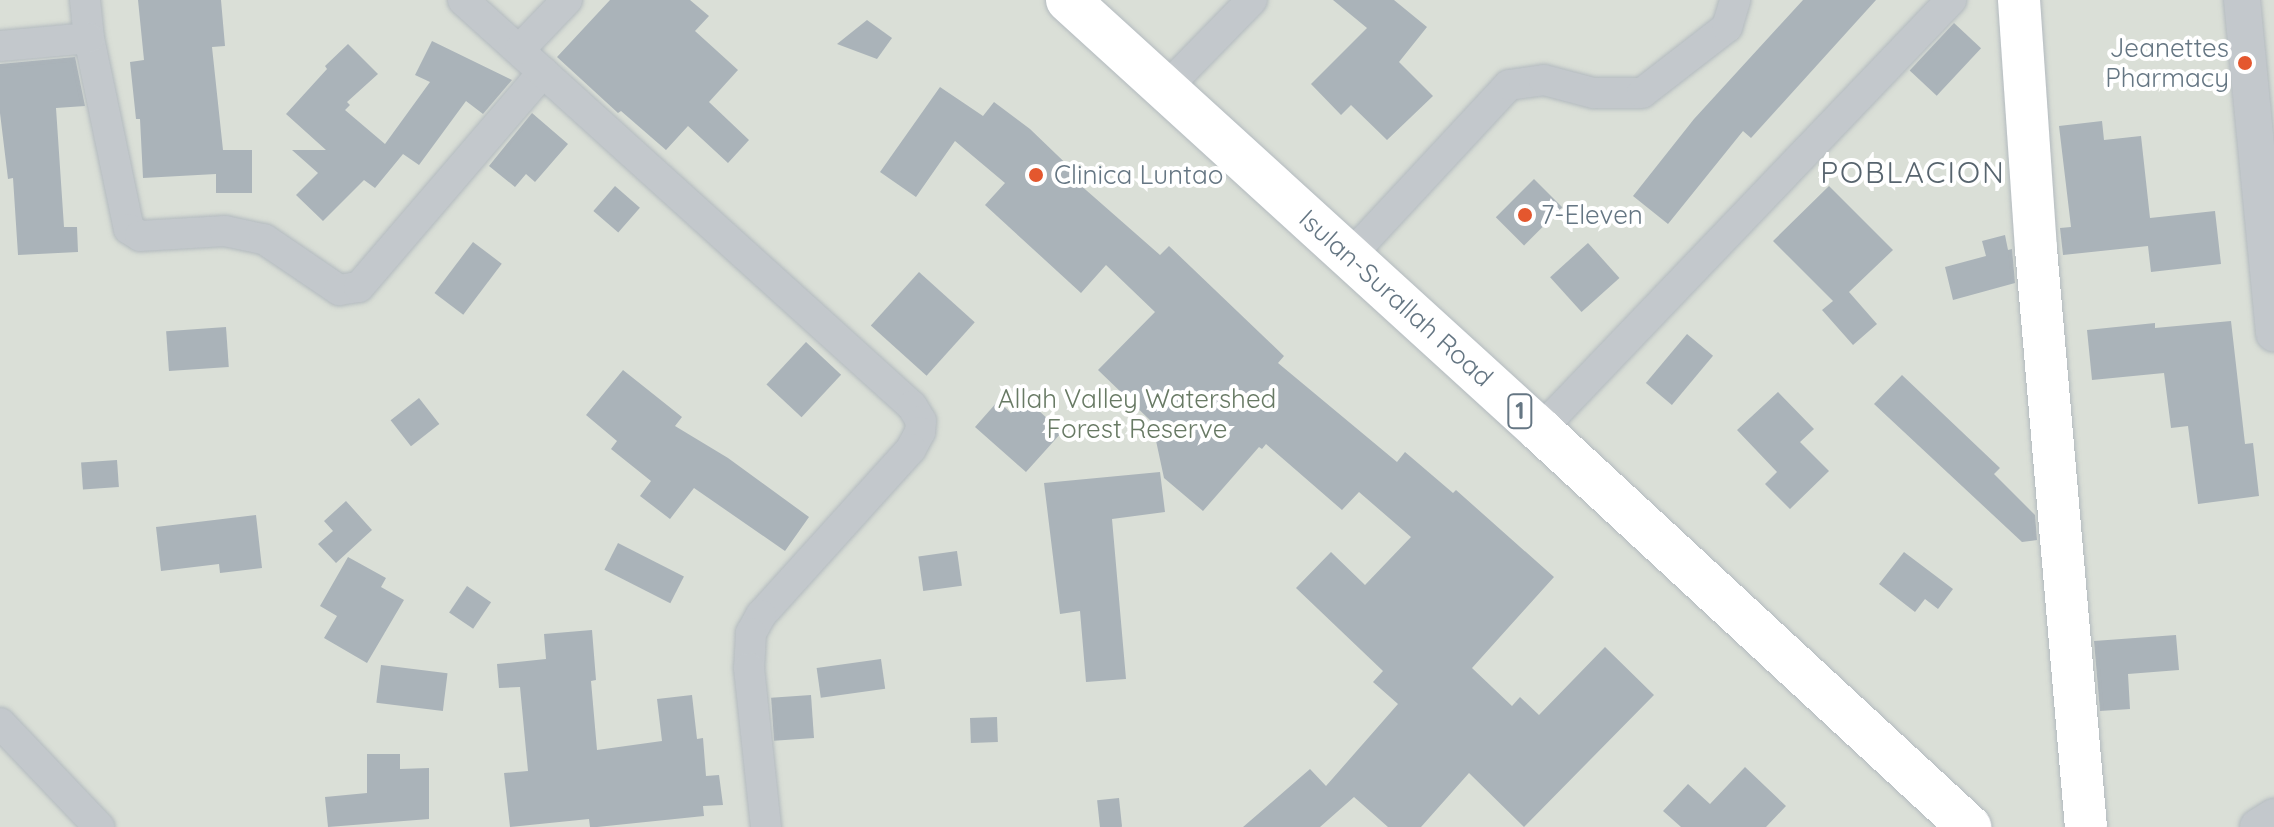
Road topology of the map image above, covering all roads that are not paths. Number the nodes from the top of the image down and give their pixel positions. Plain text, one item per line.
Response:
1 (85, 0) edge
2 (463, 0) edge
3 (567, 0) edge
4 (1068, 0) edge
5 (1252, 0) edge
6 (1735, 0) edge
7 (1951, 0) edge
8 (2019, 0) edge
9 (2242, 0) edge
10 (89, 38) junction
11 (0, 46) edge
12 (520, 49) junction
13 (543, 72) junction
14 (1166, 88) junction
15 (1350, 256) junction
16 (2274, 333) edge
17 (1540, 430) junction
18 (0, 723) edge
19 (2274, 817) edge
20 (99, 827) edge
21 (766, 827) edge
22 (1969, 827) edge
23 (2086, 827) edge
24 (2258, 827) edge

1 - 10 street
2 - 12 street
3 - 12 street
4 - 14 highway, Isulan-Surallah Road / 1
5 - 14 street
6 - 15 street
7 - 17 street
8 - 23 main road
9 - 16 street
10 - 11 street
10 - 13 street
12 - 13 street
13 - 21 street
14 - 15 highway, Isulan-Surallah Road / 1
15 - 17 highway, Isulan-Surallah Road / 1
17 - 22 highway, Isulan-Surallah Road / 1
18 - 20 street
19 - 24 street

